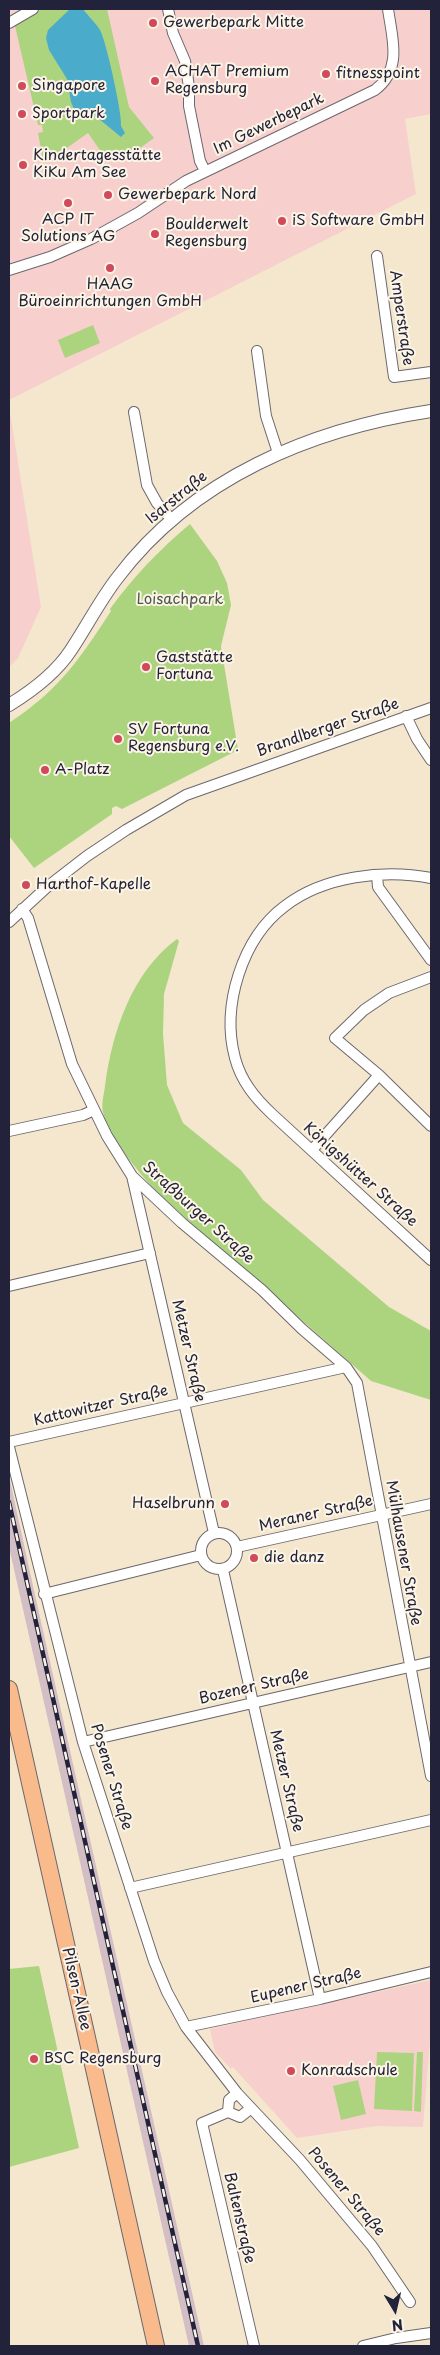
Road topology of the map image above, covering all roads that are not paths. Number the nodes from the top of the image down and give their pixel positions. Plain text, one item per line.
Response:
1 (33, 9) edge
2 (168, 9) edge
3 (388, 9) edge
4 (9, 23) edge
5 (205, 171) junction
6 (377, 256) dead end
7 (9, 270) edge
8 (257, 351) dead end
9 (431, 372) edge
10 (431, 411) edge
11 (134, 412) dead end
12 (278, 454) junction
13 (172, 520) junction
14 (9, 705) edge
15 (431, 708) edge
16 (406, 716) junction
17 (431, 760) edge
18 (377, 875) junction
19 (431, 878) edge
20 (22, 909) junction
21 (9, 922) edge
22 (431, 960) edge
23 (431, 977) edge
24 (378, 1075) junction
25 (94, 1110) junction
26 (431, 1126) edge
27 (9, 1131) edge
28 (312, 1150) junction
29 (132, 1176) junction
30 (150, 1253) junction
31 (431, 1260) edge
32 (9, 1286) edge
33 (346, 1367) junction
34 (185, 1403) junction
35 (9, 1442) edge
36 (9, 1447) edge
37 (431, 1504) edge
38 (380, 1515) junction
39 (214, 1533) junction
40 (237, 1547) junction
41 (201, 1555) junction
42 (223, 1570) junction
43 (44, 1594) junction
44 (431, 1662) edge
45 (409, 1667) junction
46 (9, 1690) edge
47 (252, 1702) junction
48 (83, 1742) junction
49 (431, 1776) edge
50 (431, 1820) edge
51 (288, 1852) junction
52 (130, 1888) junction
53 (431, 1972) edge
54 (320, 1999) junction
55 (186, 2027) junction
56 (237, 2093) junction
57 (250, 2108) junction
58 (228, 2112) junction
59 (410, 2302) dead end
60 (431, 2333) edge
61 (156, 2346) edge
62 (254, 2346) edge
63 (363, 2346) edge

1 - 4 street
2 - 5 street, Im Gewerbepark
3 - 5 street, Im Gewerbepark
5 - 7 street, Im Gewerbepark
6 - 9 street, Amperstraße
8 - 12 street
10 - 12 street, Isarstraße
11 - 13 street
12 - 13 street, Isarstraße
13 - 14 street, Isarstraße
15 - 16 street, Brandlberger Straße
16 - 17 street
16 - 20 street, Brandlberger Straße
18 - 19 street, Königshütter Straße
18 - 22 street
18 - 28 street, Königshütter Straße
20 - 21 street, Brandlberger Straße
20 - 25 street, Straßburger Straße
23 - 24 street
24 - 26 street
24 - 28 street
25 - 27 street
25 - 29 street, Straßburger Straße
28 - 31 street, Königshütter Straße
29 - 30 street, Metzer Straße
29 - 33 street, Straßburger Straße
30 - 32 street
30 - 34 street, Metzer Straße
33 - 34 street, Kattowitzer Straße
33 - 38 street, Mülhausener Straße
34 - 35 street, Kattowitzer Straße
34 - 39 street, Metzer Straße
36 - 43 street, Posener Straße
37 - 38 street, Meraner Straße
38 - 40 street, Meraner Straße
38 - 45 street, Mülhausener Straße
39 - 40 street
39 - 41 street
40 - 42 street
41 - 42 street
41 - 43 street
42 - 47 street, Metzer Straße
43 - 48 street, Posener Straße
44 - 45 street, Bozener Straße
45 - 47 street, Bozener Straße
45 - 49 street, Mülhausener Straße
46 - 61 main road, Pilsen-Allee
47 - 48 street, Bozener Straße
47 - 51 street, Metzer Straße
48 - 52 street, Posener Straße
50 - 51 street
51 - 52 street
51 - 54 street, Metzer Straße
52 - 55 street, Posener Straße
53 - 54 street, Eupener Straße
54 - 55 street, Eupener Straße
55 - 56 street, Posener Straße
56 - 57 street, Posener Straße
56 - 58 street
57 - 58 street
57 - 59 street, Posener Straße
58 - 62 street, Baltenstraße
60 - 63 street

